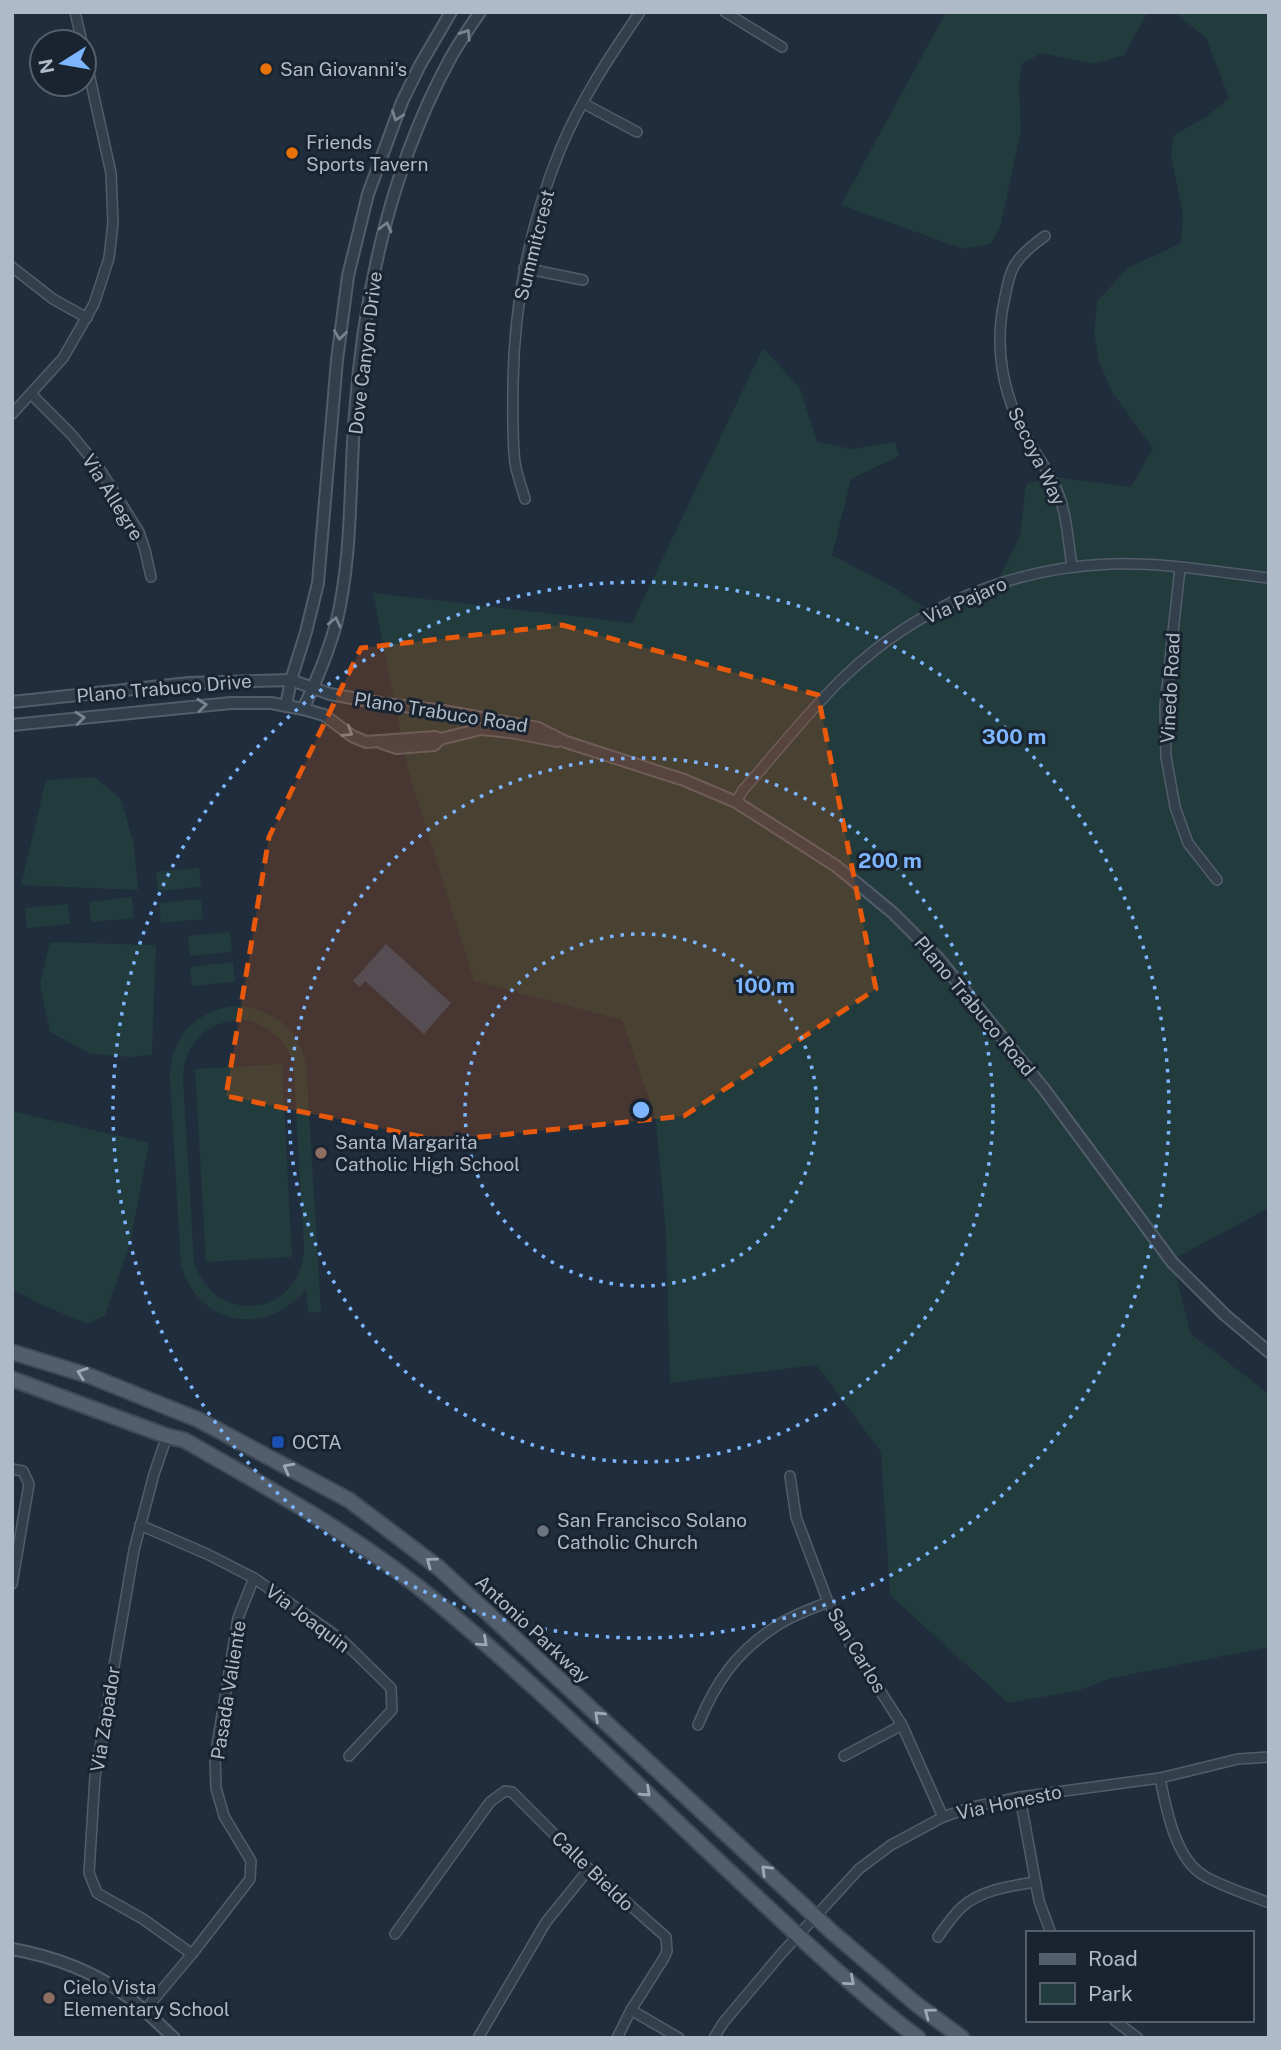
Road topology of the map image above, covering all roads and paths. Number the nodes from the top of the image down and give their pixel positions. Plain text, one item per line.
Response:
1 (452, 12) edge
2 (480, 12) edge
3 (640, 12) edge
4 (725, 12) edge
5 (782, 47) dead end
6 (94, 98) edge
7 (583, 103) junction
8 (636, 132) dead end
9 (1045, 236) dead end
10 (12, 267) edge
11 (524, 268) junction
12 (583, 280) dead end
13 (87, 318) junction
14 (31, 394) junction
15 (12, 414) edge
16 (526, 499) dead end
17 (1072, 567) junction
18 (1180, 568) junction
19 (151, 577) dead end
20 (1269, 578) edge
21 (291, 680) junction
22 (314, 687) junction
23 (12, 702) edge
24 (286, 706) junction
25 (303, 709) junction
26 (12, 725) edge
27 (566, 742) junction
28 (736, 802) junction
29 (1217, 880) dead end
30 (1267, 1346) edge
31 (12, 1352) edge
32 (12, 1379) edge
33 (167, 1436) junction
34 (12, 1469) edge
35 (790, 1476) dead end
36 (140, 1525) junction
37 (254, 1578) junction
38 (12, 1584) edge
39 (828, 1602) junction
40 (698, 1725) dead end
41 (902, 1725) junction
42 (349, 1756) dead end
43 (844, 1756) dead end
44 (1269, 1757) edge
45 (1160, 1778) junction
46 (1020, 1797) junction
47 (943, 1817) junction
48 (589, 1869) junction
49 (1035, 1882) junction
50 (1269, 1903) edge
51 (816, 1917) junction
52 (1050, 1931) edge
53 (395, 1934) dead end
54 (798, 1936) junction
55 (938, 1937) dead end
56 (12, 1949) edge
57 (192, 1954) junction
58 (145, 2010) junction
59 (631, 2010) junction
60 (1117, 2022) edge
61 (174, 2038) edge
62 (478, 2038) edge
63 (617, 2038) edge
64 (679, 2038) edge
65 (714, 2038) edge
66 (918, 2038) edge
67 (962, 2038) edge
68 (1138, 2038) edge

1 -> 21 street, Dove Canyon Drive
22 -> 2 street, Dove Canyon Drive
3 - 7 street, Summitcrest
4 - 5 street
6 - 13 street
7 - 8 street
7 - 11 street, Summitcrest
9 - 17 street, Secoya Way
10 - 13 street
11 - 12 street
11 - 16 street, Summitcrest
13 - 14 street
14 - 15 street
14 - 19 street, Via Allegre
17 - 18 street, Via Pajaro
17 - 28 street, Via Pajaro
18 - 20 street, Via Pajaro
18 - 29 street, Vinedo Road
21 - 22 street, Plano Trabuco Drive
21 - 23 street, Plano Trabuco Drive
21 - 24 street, Dove Canyon Drive
22 - 25 street, Dove Canyon Drive
22 - 27 street, Plano Trabuco Road
24 - 25 street, Plano Trabuco Drive
26 -> 24 street, Plano Trabuco Drive
25 -> 27 street, Plano Trabuco Road
27 - 28 street, Plano Trabuco Road
28 - 30 street, Plano Trabuco Road
51 -> 31 main road, Antonio Parkway
32 - 33 main road
33 - 36 street, Via Zapador
33 -> 54 main road
34 - 38 street
35 - 39 street, San Carlos
36 - 37 street, Via Joaquin
36 - 57 street, Via Zapador
37 - 42 street, Via Joaquin
37 - 57 street, Pasada Valiente
39 - 40 street
39 - 41 street, San Carlos
41 - 43 street
41 - 47 street, San Carlos
44 - 45 street, Via Honesto
45 - 46 street, Via Honesto
45 - 50 street
46 - 47 street, Via Honesto
46 - 49 street
47 - 51 street, Via Honesto
48 - 53 street, Calle Bieldo
48 - 59 street, Calle Bieldo
48 - 62 street
49 - 52 street
49 - 55 street
51 - 54 street, Via Honesto
67 -> 51 main road, Antonio Parkway
54 - 65 street, Via Honesto
54 -> 66 main road
56 - 58 street
57 - 58 street, Pasada Valiente
58 - 61 street
59 - 63 street
59 - 64 street
60 - 68 street

